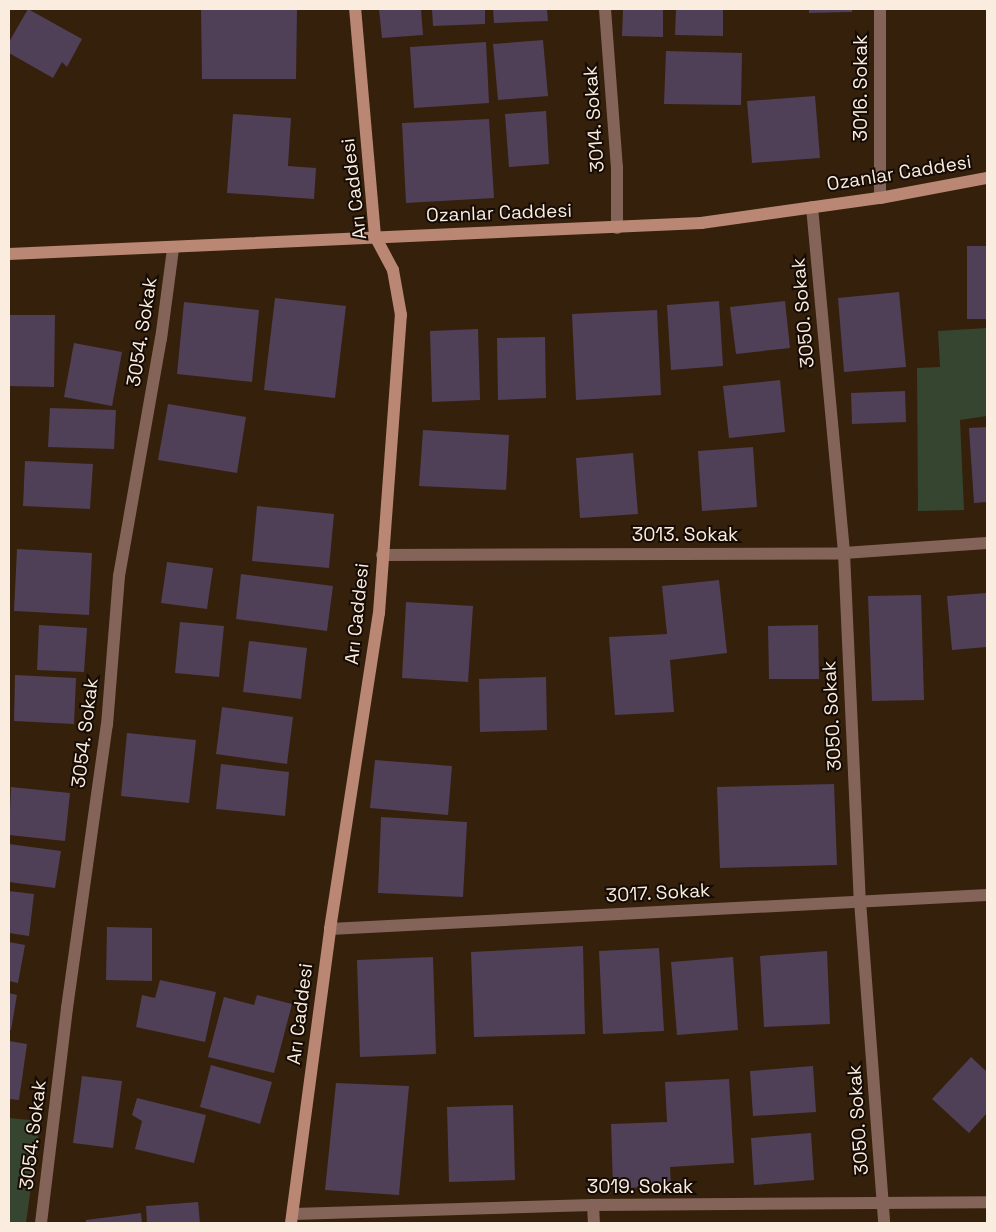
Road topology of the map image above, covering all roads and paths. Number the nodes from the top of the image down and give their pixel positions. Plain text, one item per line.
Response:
1 (356, 9) edge
2 (605, 9) edge
3 (880, 9) edge
4 (987, 178) edge
5 (880, 198) junction
6 (812, 207) junction
7 (617, 228) junction
8 (375, 236) junction
9 (173, 249) junction
10 (9, 254) edge
11 (987, 543) edge
12 (844, 553) junction
13 (382, 555) junction
14 (987, 895) edge
15 (860, 901) junction
16 (330, 929) junction
17 (987, 1202) edge
18 (883, 1204) junction
19 (594, 1205) junction
20 (292, 1218) edge
21 (41, 1223) edge
22 (594, 1223) edge
23 (884, 1223) edge

1 - 8 street, Arı Caddesi
2 - 7 street, 3014. Sokak
3 - 5 street, 3016. Sokak
4 - 5 street, Ozanlar Caddesi
5 - 6 street, Ozanlar Caddesi
6 - 7 street, Ozanlar Caddesi
6 - 12 street, 3050. Sokak
7 - 8 street, Ozanlar Caddesi
8 - 9 street, Ozanlar Caddesi
8 - 13 street, Arı Caddesi
9 - 10 street, Ozanlar Caddesi
9 - 21 street, 3054. Sokak
11 - 12 street, 3013. Sokak
12 - 13 street, 3013. Sokak
12 - 15 street, 3050. Sokak
13 - 16 street, Arı Caddesi
14 - 15 street, 3017. Sokak
15 - 16 street, 3017. Sokak
15 - 18 street, 3050. Sokak
16 - 20 street, Arı Caddesi
17 - 18 street, 3019. Sokak
18 - 19 street, 3019. Sokak
18 - 23 street, 3050. Sokak
19 - 20 street, 3019. Sokak
19 - 22 street

